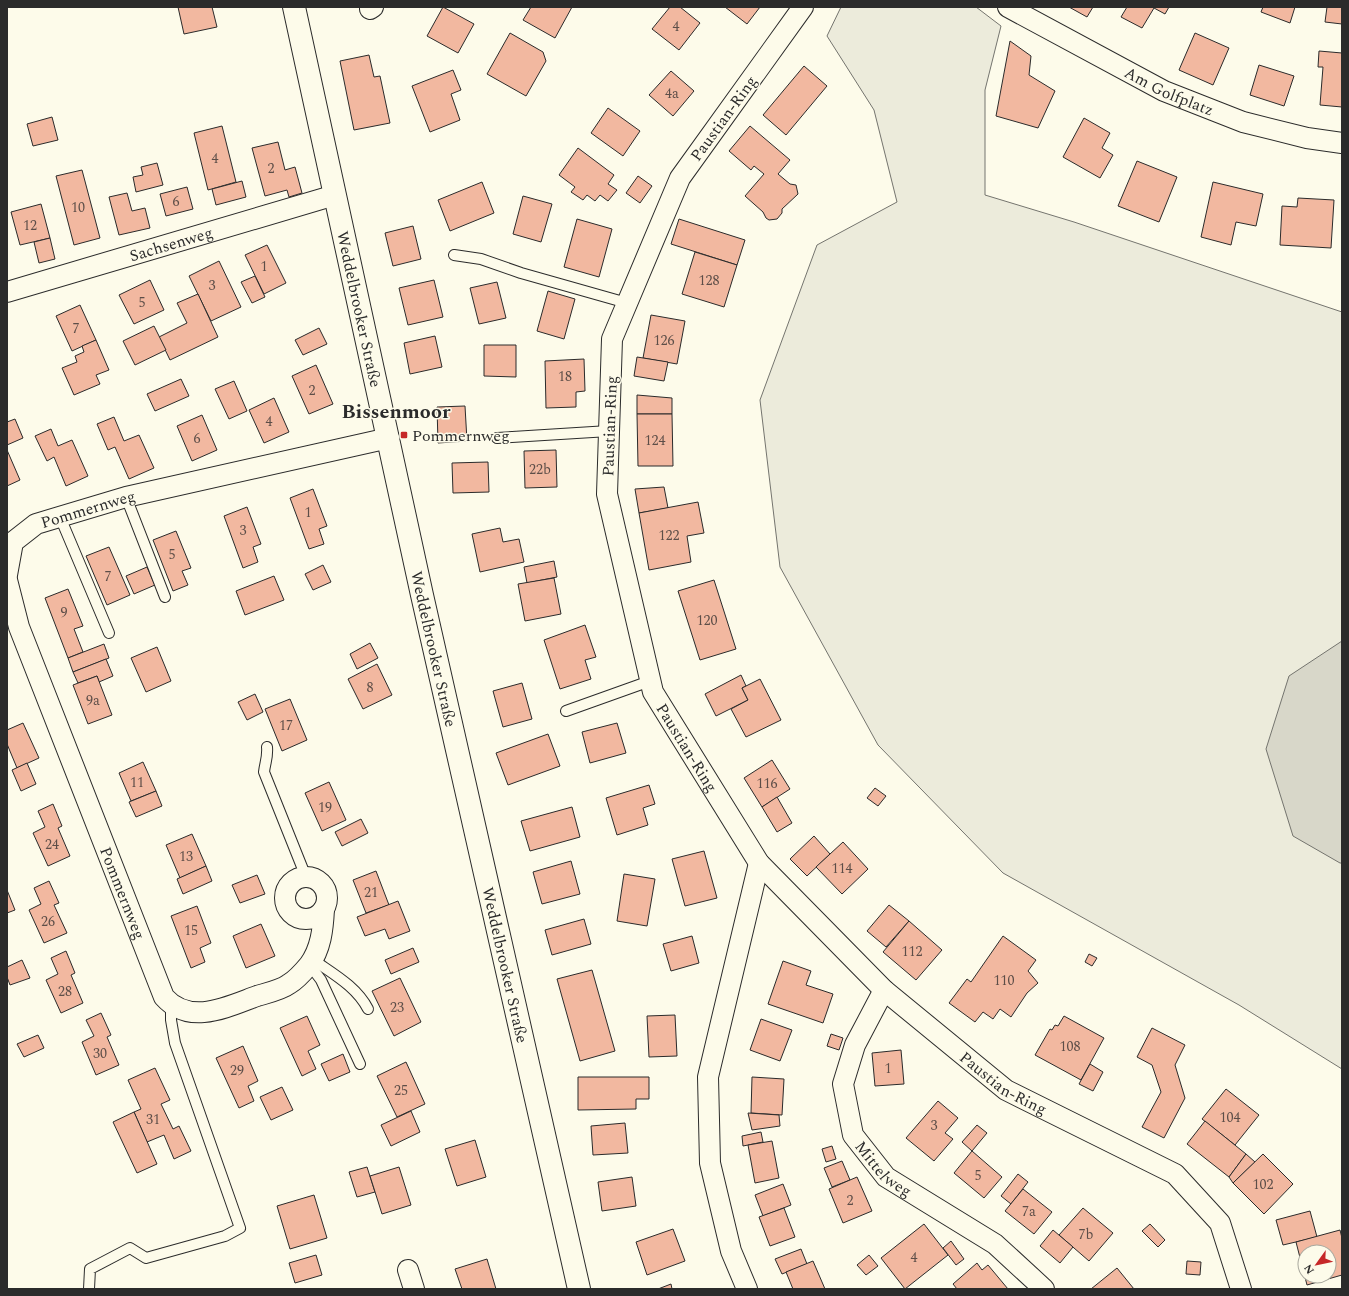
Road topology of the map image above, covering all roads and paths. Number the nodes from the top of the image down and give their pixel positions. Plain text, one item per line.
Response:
1 (294, 7) edge
2 (803, 7) edge
3 (1008, 7) edge
4 (1342, 143) edge
5 (335, 195) junction
6 (454, 255) dead end
7 (7, 292) edge
8 (627, 303) junction
9 (609, 431) junction
10 (389, 438) junction
11 (497, 438) dead end
12 (126, 498) junction
13 (60, 517) junction
14 (10, 540) edge
15 (7, 576) edge
16 (7, 580) edge
17 (165, 597) dead end
18 (108, 633) dead end
19 (650, 681) junction
20 (566, 711) dead end
21 (267, 747) dead end
22 (760, 863) junction
23 (306, 877) junction
24 (324, 909) junction
25 (311, 961) junction
26 (884, 990) junction
27 (171, 1006) junction
28 (368, 1009) dead end
29 (360, 1064) dead end
30 (408, 1270) dead end
31 (89, 1289) edge
32 (414, 1289) edge
33 (579, 1289) edge
34 (748, 1289) edge
35 (1044, 1289) edge
36 (1240, 1289) edge

1 - 5 street, Weddelbrooker Straße
2 - 8 street, Paustian-Ring
3 - 4 street, Am Golfplatz
5 - 7 street, Sachsenweg
5 - 10 street, Weddelbrooker Straße
6 - 8 lane
8 - 9 street, Paustian-Ring
9 - 11 lane
9 - 19 street, Paustian-Ring
10 - 12 street, Pommernweg
10 - 33 street, Weddelbrooker Straße
12 - 13 street, Pommernweg
12 - 17 lane
13 - 14 street, Pommernweg
13 - 18 lane
14 - 15 street, Pommernweg
16 - 27 street, Pommernweg
19 - 20 lane
19 - 22 street, Paustian-Ring
21 - 23 lane
22 - 26 street, Paustian-Ring
22 - 34 street
23 - 24 street
23 - 24 street
24 - 25 street
25 - 27 street
25 - 28 lane
25 - 29 lane
26 - 35 street, Mittelweg
26 - 36 street, Paustian-Ring
27 - 31 lane
30 - 32 street

